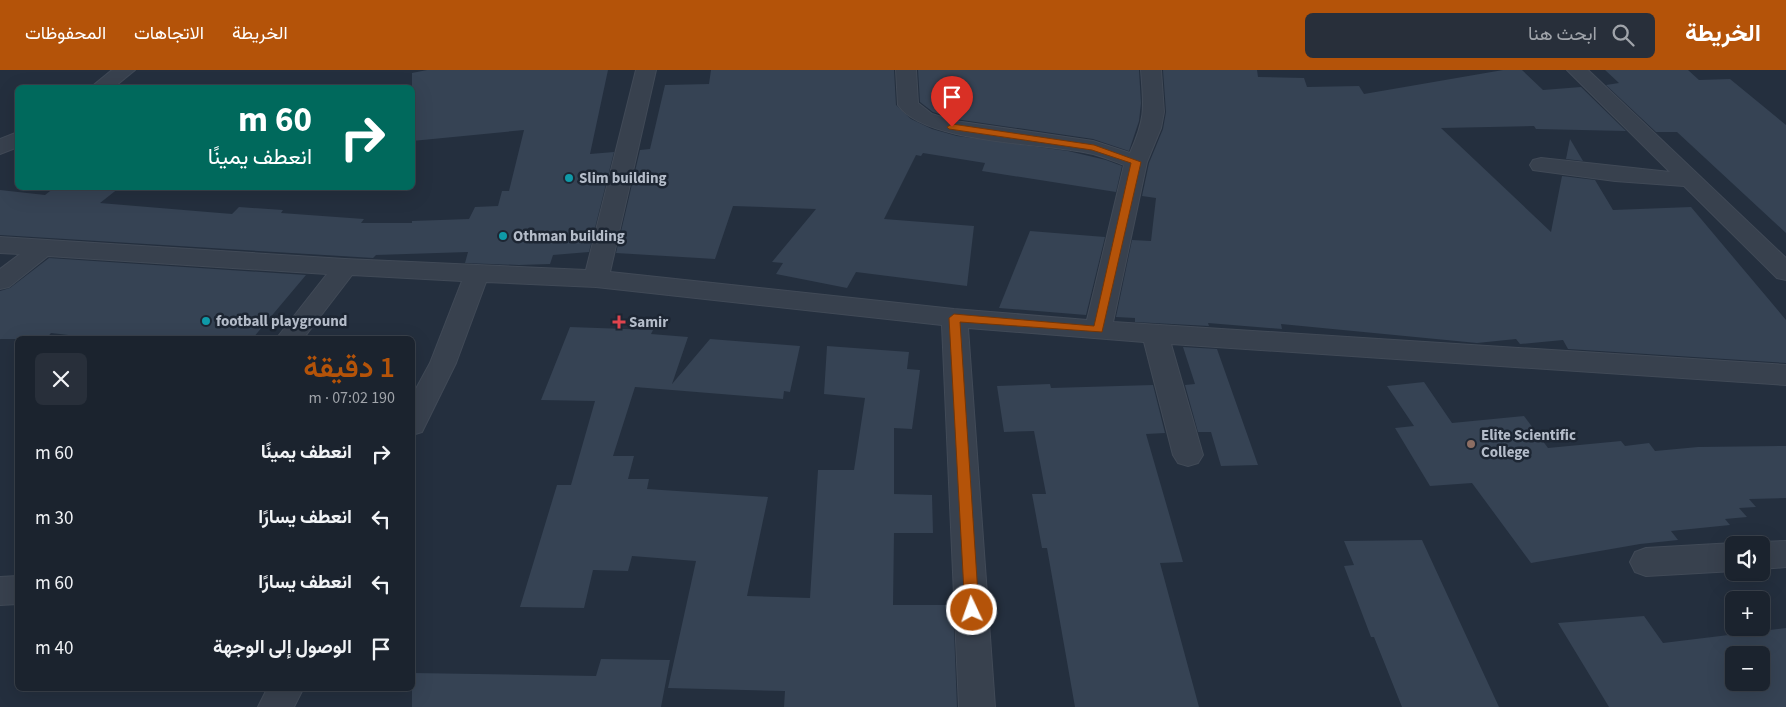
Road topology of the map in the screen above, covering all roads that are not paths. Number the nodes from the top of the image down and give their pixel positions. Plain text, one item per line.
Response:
1 (125, 70) edge
2 (646, 70) edge
3 (906, 70) edge
4 (1150, 70) edge
5 (1577, 70) edge
6 (104, 85) edge
7 (15, 140) edge
8 (0, 148) edge
9 (1136, 162) junction
10 (1541, 164) dead end
11 (1691, 180) junction
12 (0, 245) edge
13 (43, 248) junction
14 (345, 267) junction
15 (1786, 272) edge
16 (477, 274) junction
17 (596, 279) junction
18 (0, 281) edge
19 (954, 318) junction
20 (1098, 330) junction
21 (1155, 334) junction
22 (291, 336) edge
23 (1786, 375) edge
24 (415, 418) edge
25 (1188, 454) dead end
26 (1786, 554) edge
27 (1770, 555) edge
28 (1725, 558) edge
29 (1646, 562) dead end
30 (15, 590) edge
31 (0, 592) edge
32 (284, 691) edge
33 (276, 707) edge
34 (978, 707) edge

1 - 6 street
2 - 17 street
3 - 9 street
4 - 9 street
5 - 11 street
7 - 8 street
9 - 20 street
10 - 11 street
11 - 15 street
12 - 13 street
13 - 14 street
13 - 18 street
14 - 16 street
14 - 22 street
16 - 17 street
16 - 24 street
17 - 19 street
19 - 20 street
19 - 34 street
20 - 21 street
21 - 23 street
21 - 25 street
26 - 27 street
28 - 29 street
30 - 31 street
32 - 33 street

